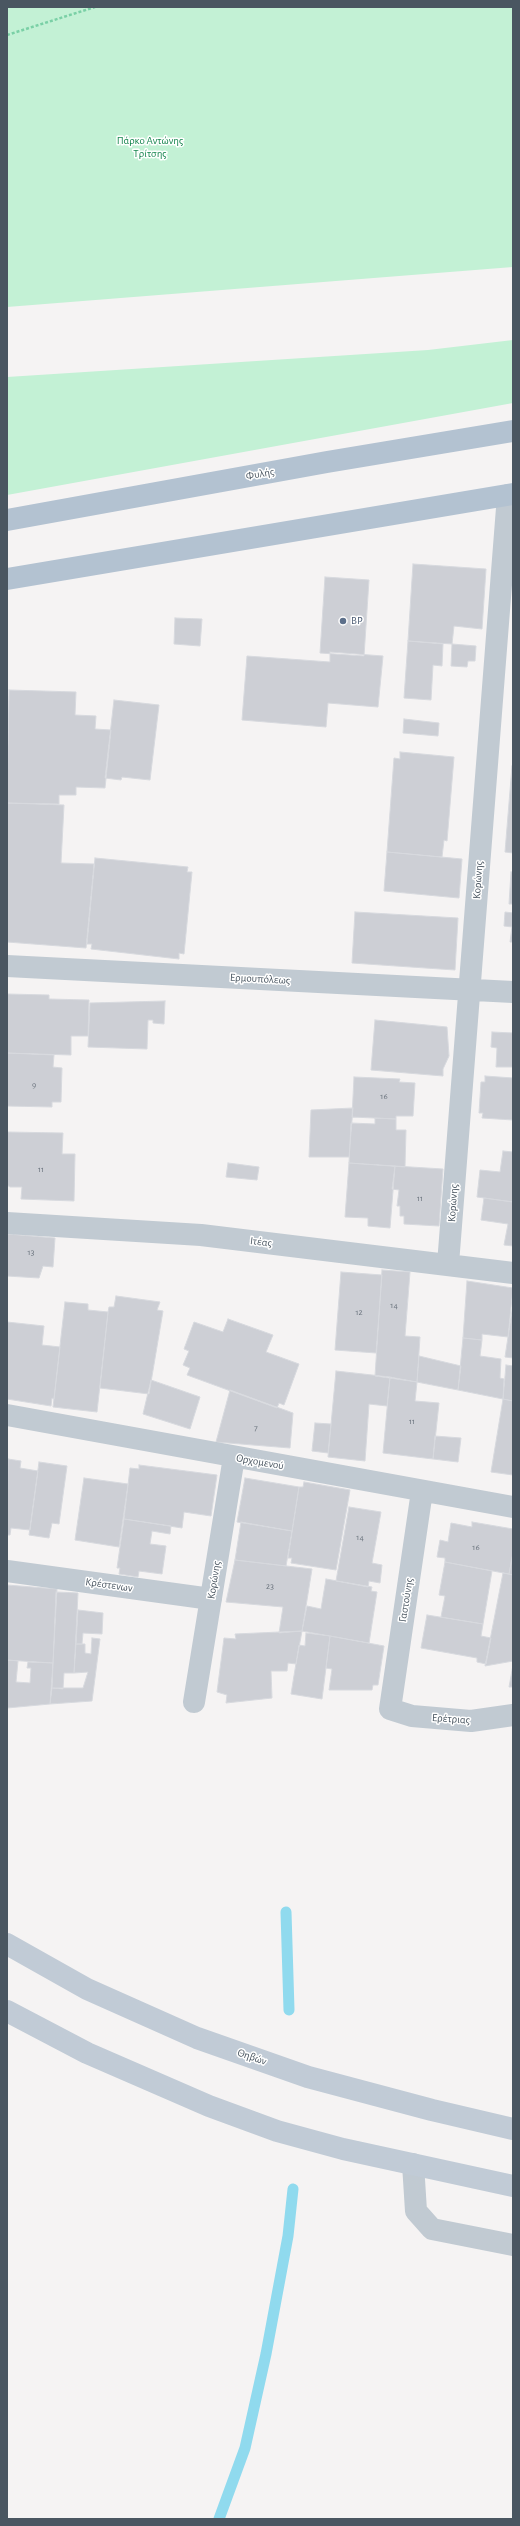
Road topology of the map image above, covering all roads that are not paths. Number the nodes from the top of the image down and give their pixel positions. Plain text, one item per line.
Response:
1 (513, 431) edge
2 (511, 495) edge
3 (7, 520) edge
4 (7, 579) edge
5 (7, 966) edge
6 (470, 990) junction
7 (513, 992) edge
8 (7, 1223) edge
9 (448, 1264) junction
10 (513, 1273) edge
11 (7, 1415) edge
12 (234, 1457) junction
13 (422, 1491) junction
14 (513, 1507) edge
15 (7, 1571) edge
16 (211, 1599) junction
17 (194, 1702) dead end
18 (390, 1709) joint
19 (513, 1715) edge
20 (7, 1944) edge
21 (7, 2011) edge
22 (513, 2129) edge
23 (413, 2164) junction
24 (513, 2186) edge
25 (513, 2245) edge

1 - 3 main road, Φυλής
2 - 4 main road
2 - 6 street, Κορώνης
5 - 6 street, Ερμουπόλεως
6 - 7 street, Ερμουπόλεως
6 - 9 street, Κορώνης
8 - 9 street, Ιτέας
9 - 10 street, Ιτέας
11 - 12 street, Ορχομενού
12 - 13 street, Ορχομενού
12 - 16 street, Κορώνης
13 - 14 street, Ορχομενού
13 - 18 street, Γαστούνης
15 - 16 street, Κρέστενων
16 - 17 street, Κορώνης
18 - 19 street, Ερέτριας
20 - 22 main road, Θηβών
21 - 23 main road
23 - 24 main road
23 - 25 street

